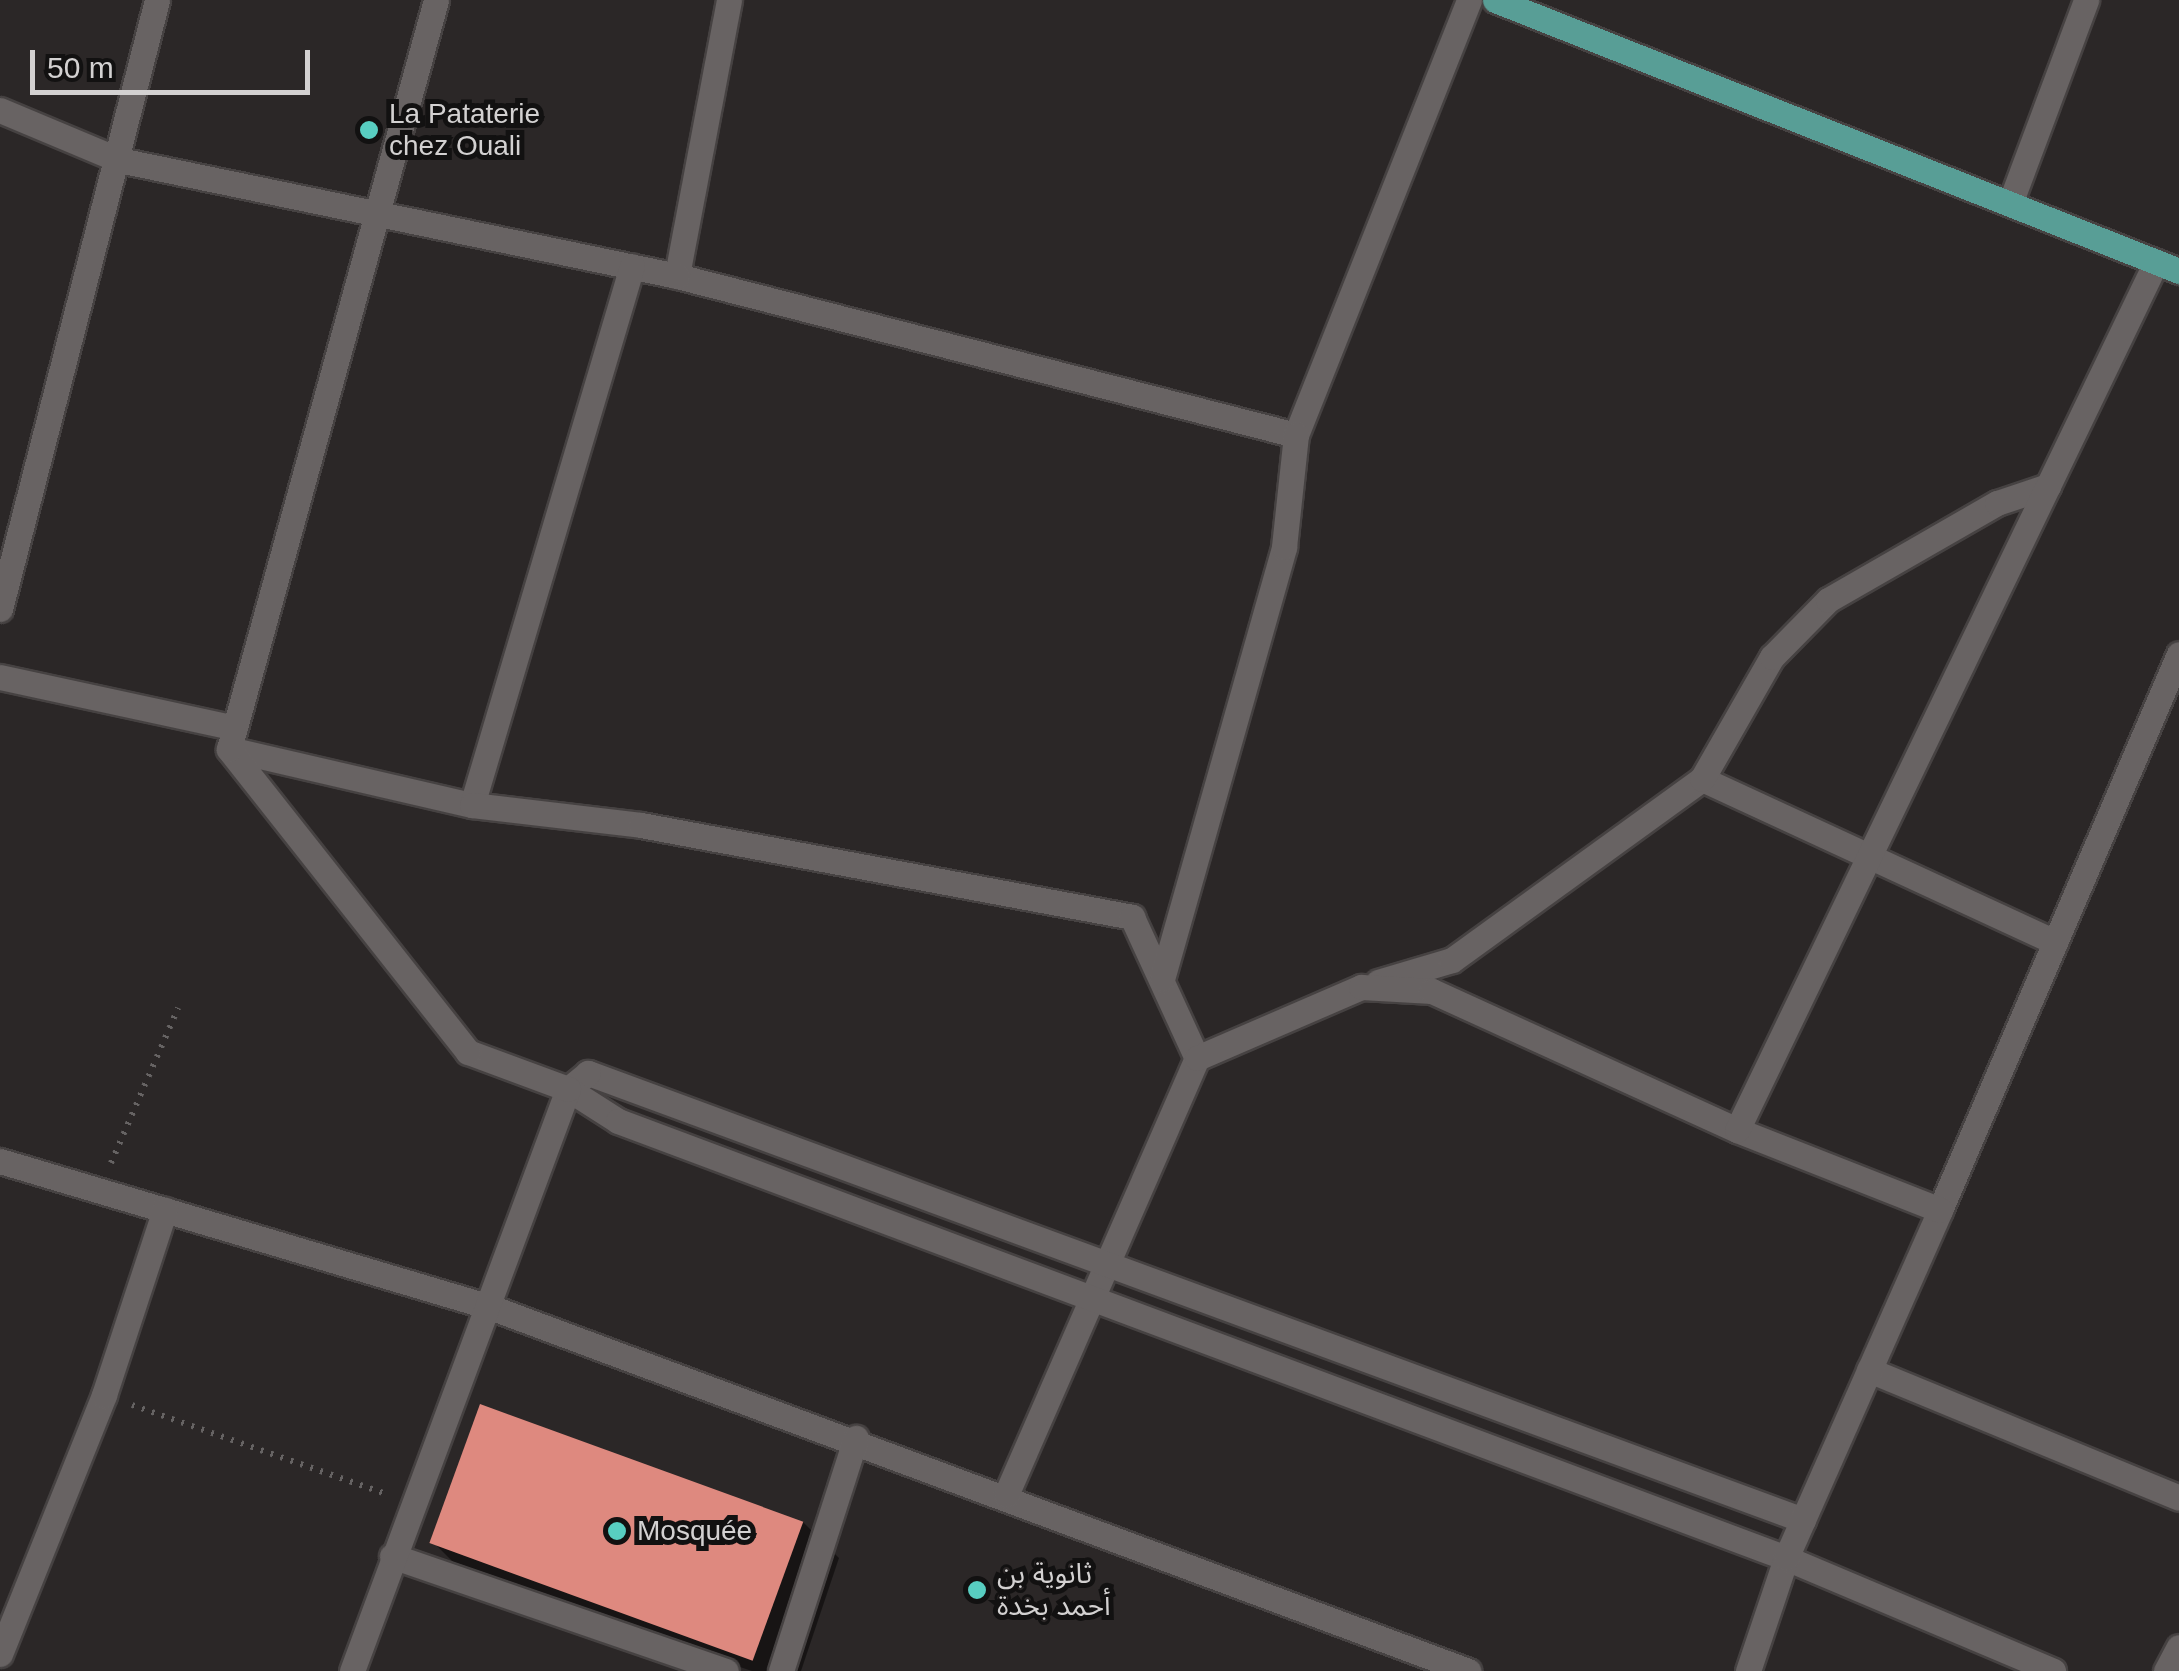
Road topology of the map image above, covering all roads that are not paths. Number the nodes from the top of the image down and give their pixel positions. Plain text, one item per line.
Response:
1 (157, 0) edge
2 (436, 0) edge
3 (729, 0) edge
4 (1469, 0) edge
5 (1494, 0) edge
6 (2086, 0) edge
7 (0, 110) edge
8 (119, 160) junction
9 (2011, 201) junction
10 (380, 214) junction
11 (632, 266) junction
12 (2168, 266) edge
13 (677, 276) junction
14 (1296, 435) junction
15 (2048, 486) junction
16 (0, 609) edge
17 (2179, 654) edge
18 (0, 677) edge
19 (232, 738) junction
20 (1702, 779) junction
21 (472, 805) junction
22 (1869, 857) junction
23 (2055, 942) junction
24 (1162, 979) junction
25 (1362, 987) junction
26 (1197, 1058) junction
27 (568, 1089) junction
28 (1737, 1130) junction
29 (0, 1161) edge
30 (165, 1210) junction
31 (1940, 1210) junction
32 (1108, 1264) junction
33 (1094, 1299) junction
34 (490, 1307) junction
35 (1869, 1370) junction
36 (856, 1438) junction
37 (1006, 1495) junction
38 (2179, 1498) edge
39 (1803, 1520) junction
40 (392, 1556) junction
41 (1786, 1558) junction
42 (2179, 1647) edge
43 (0, 1654) edge
44 (352, 1671) edge
45 (726, 1671) edge
46 (781, 1671) edge
47 (1468, 1671) edge
48 (1748, 1671) edge
49 (2053, 1671) edge
50 (2166, 1671) edge

1 - 8 street
2 - 10 street
3 - 13 street
4 - 14 street
5 - 9 main road
6 - 9 street
7 - 8 street
8 - 10 street
8 - 16 street
9 - 12 main road
10 - 11 street
10 - 19 street
11 - 13 street
11 - 21 street
12 - 15 street
13 - 14 street
14 - 24 street
15 - 20 street
15 - 22 street
17 - 23 street
18 - 19 street
19 - 21 street
19 - 27 street
20 - 22 street
20 - 25 street
21 - 24 street
22 - 23 street
22 - 28 street
23 - 31 street
24 - 26 street
25 - 26 street
25 - 28 street
26 - 32 street
27 - 32 street
27 - 33 street
27 - 34 street
28 - 31 street
29 - 30 street
30 - 34 street
30 - 43 street
31 - 35 street
32 - 33 street
32 - 39 street
33 - 37 street
33 - 41 street
34 - 36 street
34 - 40 street
35 - 38 street
35 - 39 street
36 - 37 street
36 - 46 street
37 - 47 street
39 - 41 street
40 - 44 street
40 - 45 street
41 - 48 street
41 - 49 street
42 - 50 street

